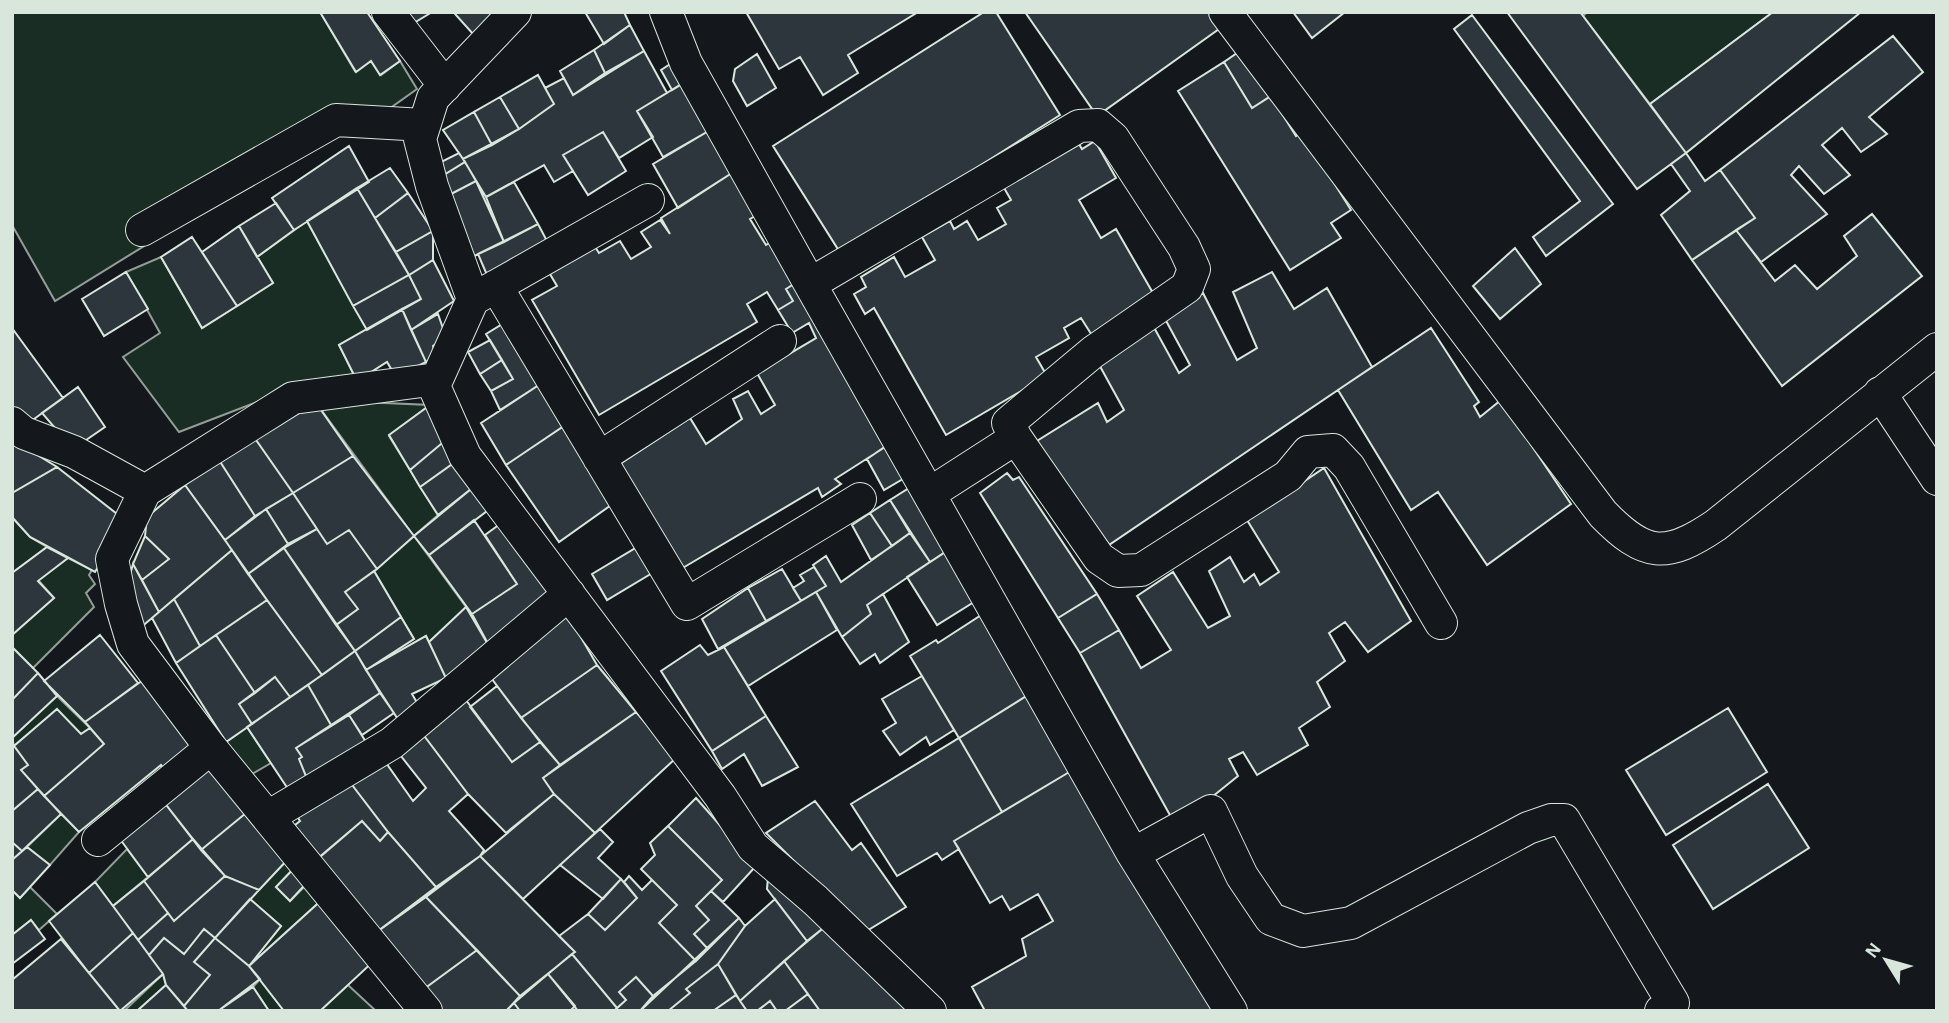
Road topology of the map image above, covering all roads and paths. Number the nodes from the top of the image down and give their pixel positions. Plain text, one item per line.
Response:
1 (388, 12) edge
2 (515, 12) edge
3 (666, 12) edge
4 (1225, 12) edge
5 (445, 86) junction
6 (424, 125) junction
7 (648, 200) dead end
8 (142, 230) dead end
9 (810, 284) junction
10 (485, 293) junction
11 (780, 341) dead end
12 (1937, 349) edge
13 (437, 379) junction
14 (1880, 393) junction
15 (14, 428) edge
16 (1016, 439) junction
17 (599, 458) junction
18 (1937, 479) edge
19 (145, 492) junction
20 (929, 494) junction
21 (860, 499) dead end
22 (569, 594) junction
23 (1441, 623) dead end
24 (211, 748) junction
25 (268, 817) junction
26 (98, 840) dead end
27 (1133, 854) junction
28 (426, 1011) edge
29 (930, 1011) edge
30 (1231, 1011) edge
31 (1661, 1011) edge

1 - 5 street
2 - 5 street
3 - 9 street
4 - 14 street
5 - 6 street
6 - 8 street
6 - 10 street
7 - 10 street
9 - 16 street
9 - 20 street
10 - 13 street
10 - 17 street
11 - 17 street
12 - 14 street
13 - 19 street
13 - 22 street
14 - 18 street
15 - 19 street
16 - 20 street
16 - 23 street
17 - 21 street
19 - 24 street
20 - 27 street
22 - 25 street
22 - 29 street
24 - 25 street
24 - 26 street
25 - 28 street
27 - 30 street
27 - 31 street

